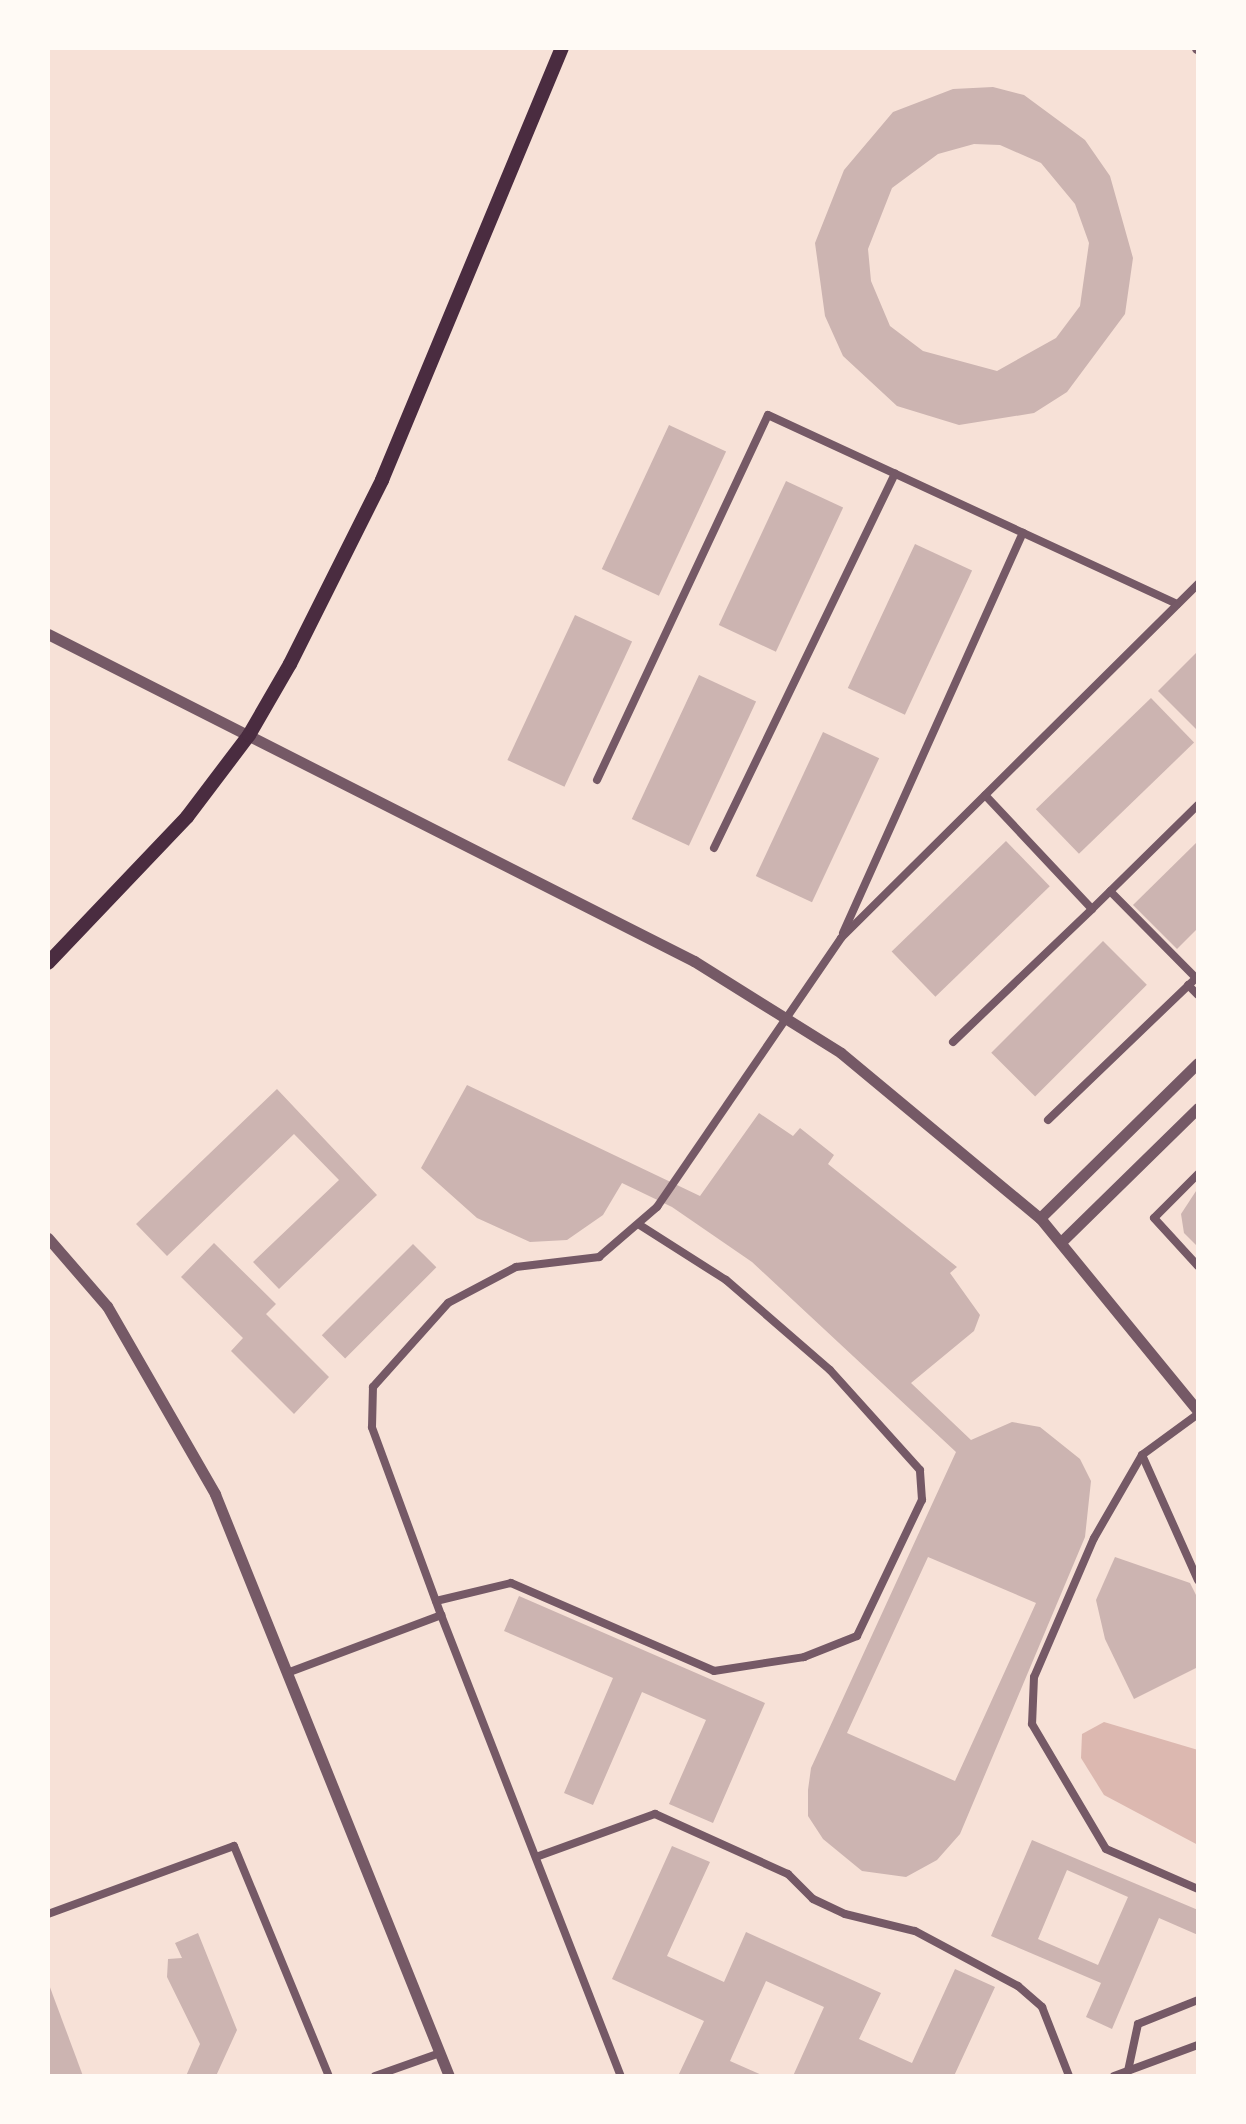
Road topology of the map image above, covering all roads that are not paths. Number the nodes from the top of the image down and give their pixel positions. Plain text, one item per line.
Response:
1 (562, 48) edge
2 (895, 473) junction
3 (1023, 533) junction
4 (1198, 584) edge
5 (1177, 604) junction
6 (48, 634) edge
7 (249, 735) junction
8 (597, 780) dead end
9 (985, 795) junction
10 (1198, 805) edge
11 (714, 848) dead end
12 (1110, 891) junction
13 (1092, 909) junction
14 (841, 938) junction
15 (48, 963) edge
16 (1194, 980) edge
17 (1198, 995) edge
18 (789, 1018) junction
19 (953, 1042) dead end
20 (1198, 1063) edge
21 (1198, 1108) edge
22 (1048, 1120) dead end
23 (1198, 1174) edge
24 (1040, 1218) junction
25 (638, 1224) junction
26 (48, 1238) edge
27 (1061, 1242) junction
28 (1198, 1266) edge
29 (1198, 1413) edge
30 (1142, 1455) junction
31 (1198, 1580) edge
32 (436, 1601) junction
33 (441, 1615) junction
34 (287, 1673) junction
35 (536, 1857) junction
36 (1198, 1889) edge
37 (48, 1914) edge
38 (1198, 2000) edge
39 (1198, 2045) edge
40 (440, 2053) junction
41 (1128, 2071) junction
42 (329, 2076) edge
43 (375, 2076) edge
44 (449, 2076) edge
45 (621, 2076) edge
46 (1069, 2076) edge
47 (1114, 2076) edge

1 - 7 main road
2 - 3 street
2 - 8 street
2 - 11 street
3 - 5 street
3 - 14 street
4 - 5 street
5 - 9 street
6 - 7 street
7 - 15 main road
7 - 18 street
9 - 13 street
9 - 14 street
10 - 12 street
12 - 13 street
12 - 16 street
13 - 19 street
14 - 18 street
16 - 17 street
16 - 22 street
18 - 24 street
18 - 25 street
20 - 24 street
21 - 27 street
23 - 28 street
24 - 27 street
25 - 32 street
25 - 32 street
26 - 34 street
27 - 29 street
29 - 30 street
30 - 31 street
30 - 36 street
32 - 33 street
33 - 34 street
33 - 35 street
34 - 40 street
35 - 45 street
35 - 46 street
37 - 42 street
38 - 41 street
39 - 41 street
40 - 43 street
40 - 44 street
41 - 47 street

